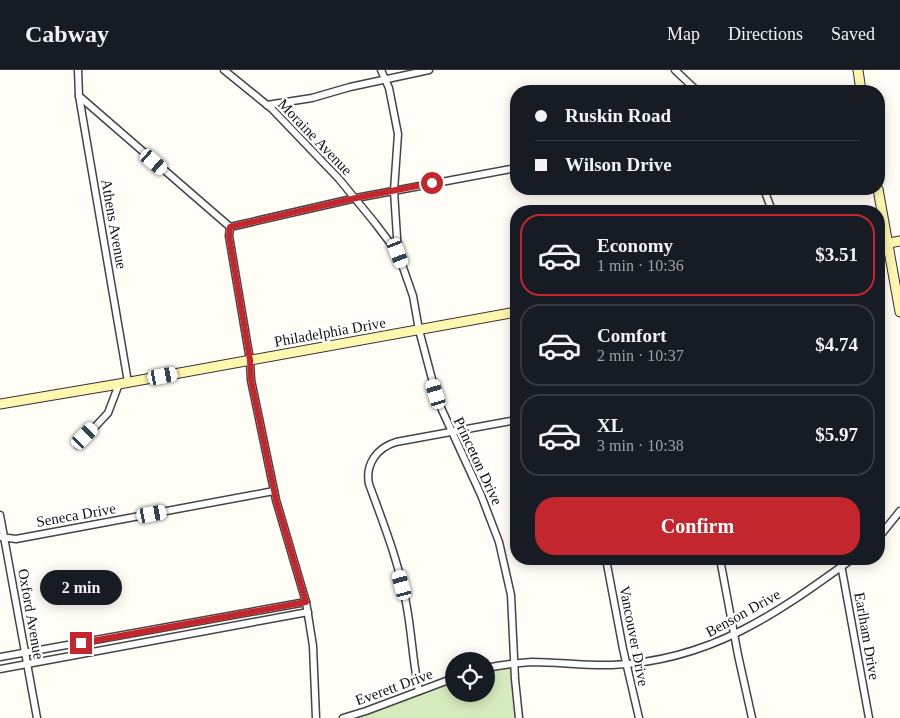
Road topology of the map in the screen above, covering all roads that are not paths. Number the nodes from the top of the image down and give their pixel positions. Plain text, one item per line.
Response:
1 (78, 70) edge
2 (224, 70) edge
3 (381, 70) edge
4 (429, 70) edge
5 (675, 70) edge
6 (858, 70) edge
7 (385, 79) junction
8 (690, 85) edge
9 (861, 85) edge
10 (79, 96) junction
11 (267, 105) junction
12 (510, 169) edge
13 (394, 191) junction
14 (356, 198) junction
15 (230, 227) junction
16 (900, 241) edge
17 (885, 244) edge
18 (885, 252) edge
19 (398, 253) junction
20 (900, 312) edge
21 (510, 313) edge
22 (418, 330) junction
23 (250, 360) junction
24 (123, 383) junction
25 (0, 404) edge
26 (510, 421) edge
27 (452, 432) junction
28 (78, 445) dead end
29 (274, 491) junction
30 (900, 511) edge
31 (0, 515) edge
32 (885, 530) edge
33 (2, 537) edge
34 (607, 565) edge
35 (721, 565) edge
36 (842, 566) joint
37 (306, 602) junction
38 (308, 612) junction
39 (734, 635) junction
40 (25, 653) junction
41 (0, 657) edge
42 (27, 664) junction
43 (515, 664) junction
44 (627, 664) junction
45 (495, 667) edge
46 (0, 669) edge
47 (445, 681) edge
48 (419, 691) junction
49 (37, 718) edge
50 (316, 718) edge
51 (343, 718) edge
52 (519, 718) edge
53 (639, 718) edge
54 (752, 718) edge
55 (868, 718) edge

1 - 10 street, Athens Avenue
2 - 11 street, Moraine Avenue
3 - 7 street, Princeton Drive
4 - 7 street
5 - 8 street
6 - 9 main road
7 - 11 street
7 - 13 street, Princeton Drive
10 - 15 street
10 - 24 street, Athens Avenue
11 - 14 street, Moraine Avenue
12 - 13 street
13 - 14 street
13 - 19 street, Princeton Drive
14 - 15 street
14 - 19 street, Moraine Avenue
15 - 23 street
16 - 17 main road
18 - 20 main road
19 - 22 street, Princeton Drive
21 - 22 main road, Philadelphia Drive
22 - 23 main road, Philadelphia Drive
22 - 27 street, Princeton Drive
23 - 24 main road, Philadelphia Drive
23 - 29 street
24 - 25 main road, Philadelphia Drive
24 - 28 street
26 - 27 street
27 - 43 street, Princeton Drive
27 - 48 street
29 - 33 street, Seneca Drive
29 - 37 street
30 - 32 street
31 - 33 street, Oxford Avenue
33 - 40 street, Oxford Avenue
34 - 44 street, Vancouver Drive
35 - 39 street
36 - 39 street, Benson Drive
36 - 55 street, Earlham Drive
37 - 38 street
37 - 40 street
38 - 42 street
38 - 50 street
39 - 44 street, Benson Drive
39 - 54 street
40 - 41 street
40 - 42 street, Oxford Avenue
42 - 46 street
42 - 49 street, Oxford Avenue
43 - 44 street, Benson Drive
43 - 45 street
43 - 52 street, Princeton Drive
44 - 53 street, Vancouver Drive
47 - 48 street, Everett Drive
48 - 51 street, Everett Drive

